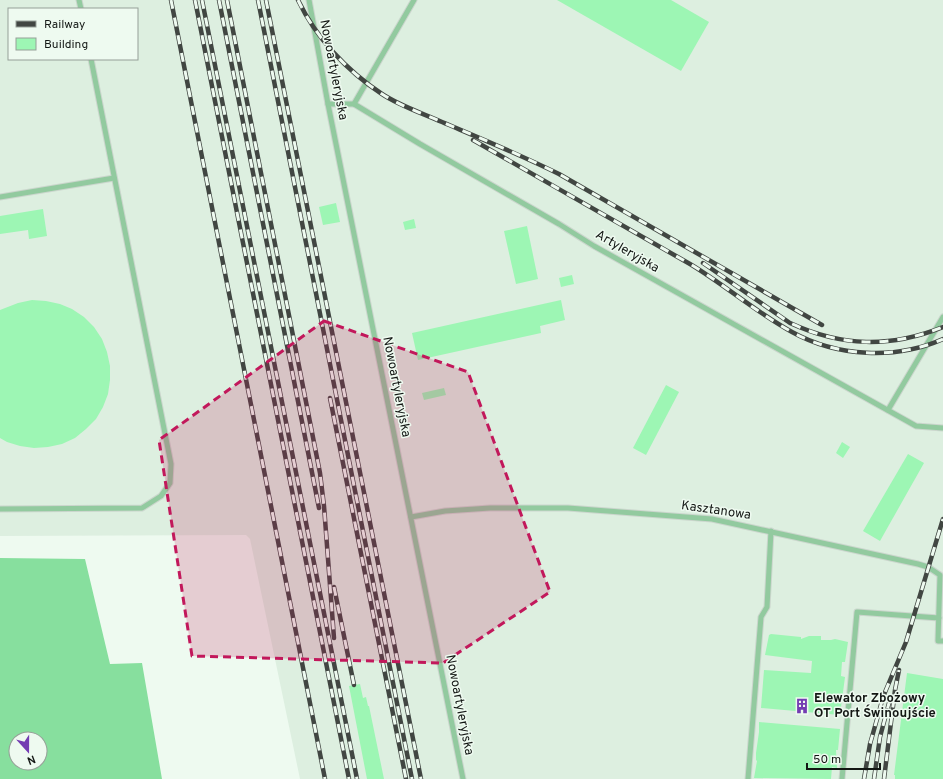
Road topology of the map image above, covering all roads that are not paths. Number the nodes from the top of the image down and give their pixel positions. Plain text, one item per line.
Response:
1 (309, 0) edge
2 (414, 0) edge
3 (91, 60) edge
4 (328, 104) junction
5 (354, 104) junction
6 (114, 178) junction
7 (0, 197) edge
8 (943, 317) edge
9 (888, 410) junction
10 (943, 428) edge
11 (0, 509) edge
12 (412, 517) junction
13 (771, 531) junction
14 (942, 575) edge
15 (939, 618) junction
16 (943, 641) edge
17 (463, 779) edge
18 (748, 779) edge
19 (842, 779) edge

1 - 4 lane, Nowoartyleryjska
2 - 5 lane
3 - 6 lane
4 - 5 lane
4 - 12 lane, Nowoartyleryjska
5 - 9 lane, Artyleryjska
6 - 7 lane
6 - 11 lane
8 - 9 lane
9 - 10 lane, Artyleryjska
12 - 13 lane, Kasztanowa
12 - 17 lane, Nowoartyleryjska
13 - 14 lane, Kasztanowa
13 - 18 lane
14 - 15 lane, Kasztanowa
15 - 16 lane, Kasztanowa
15 - 19 lane

